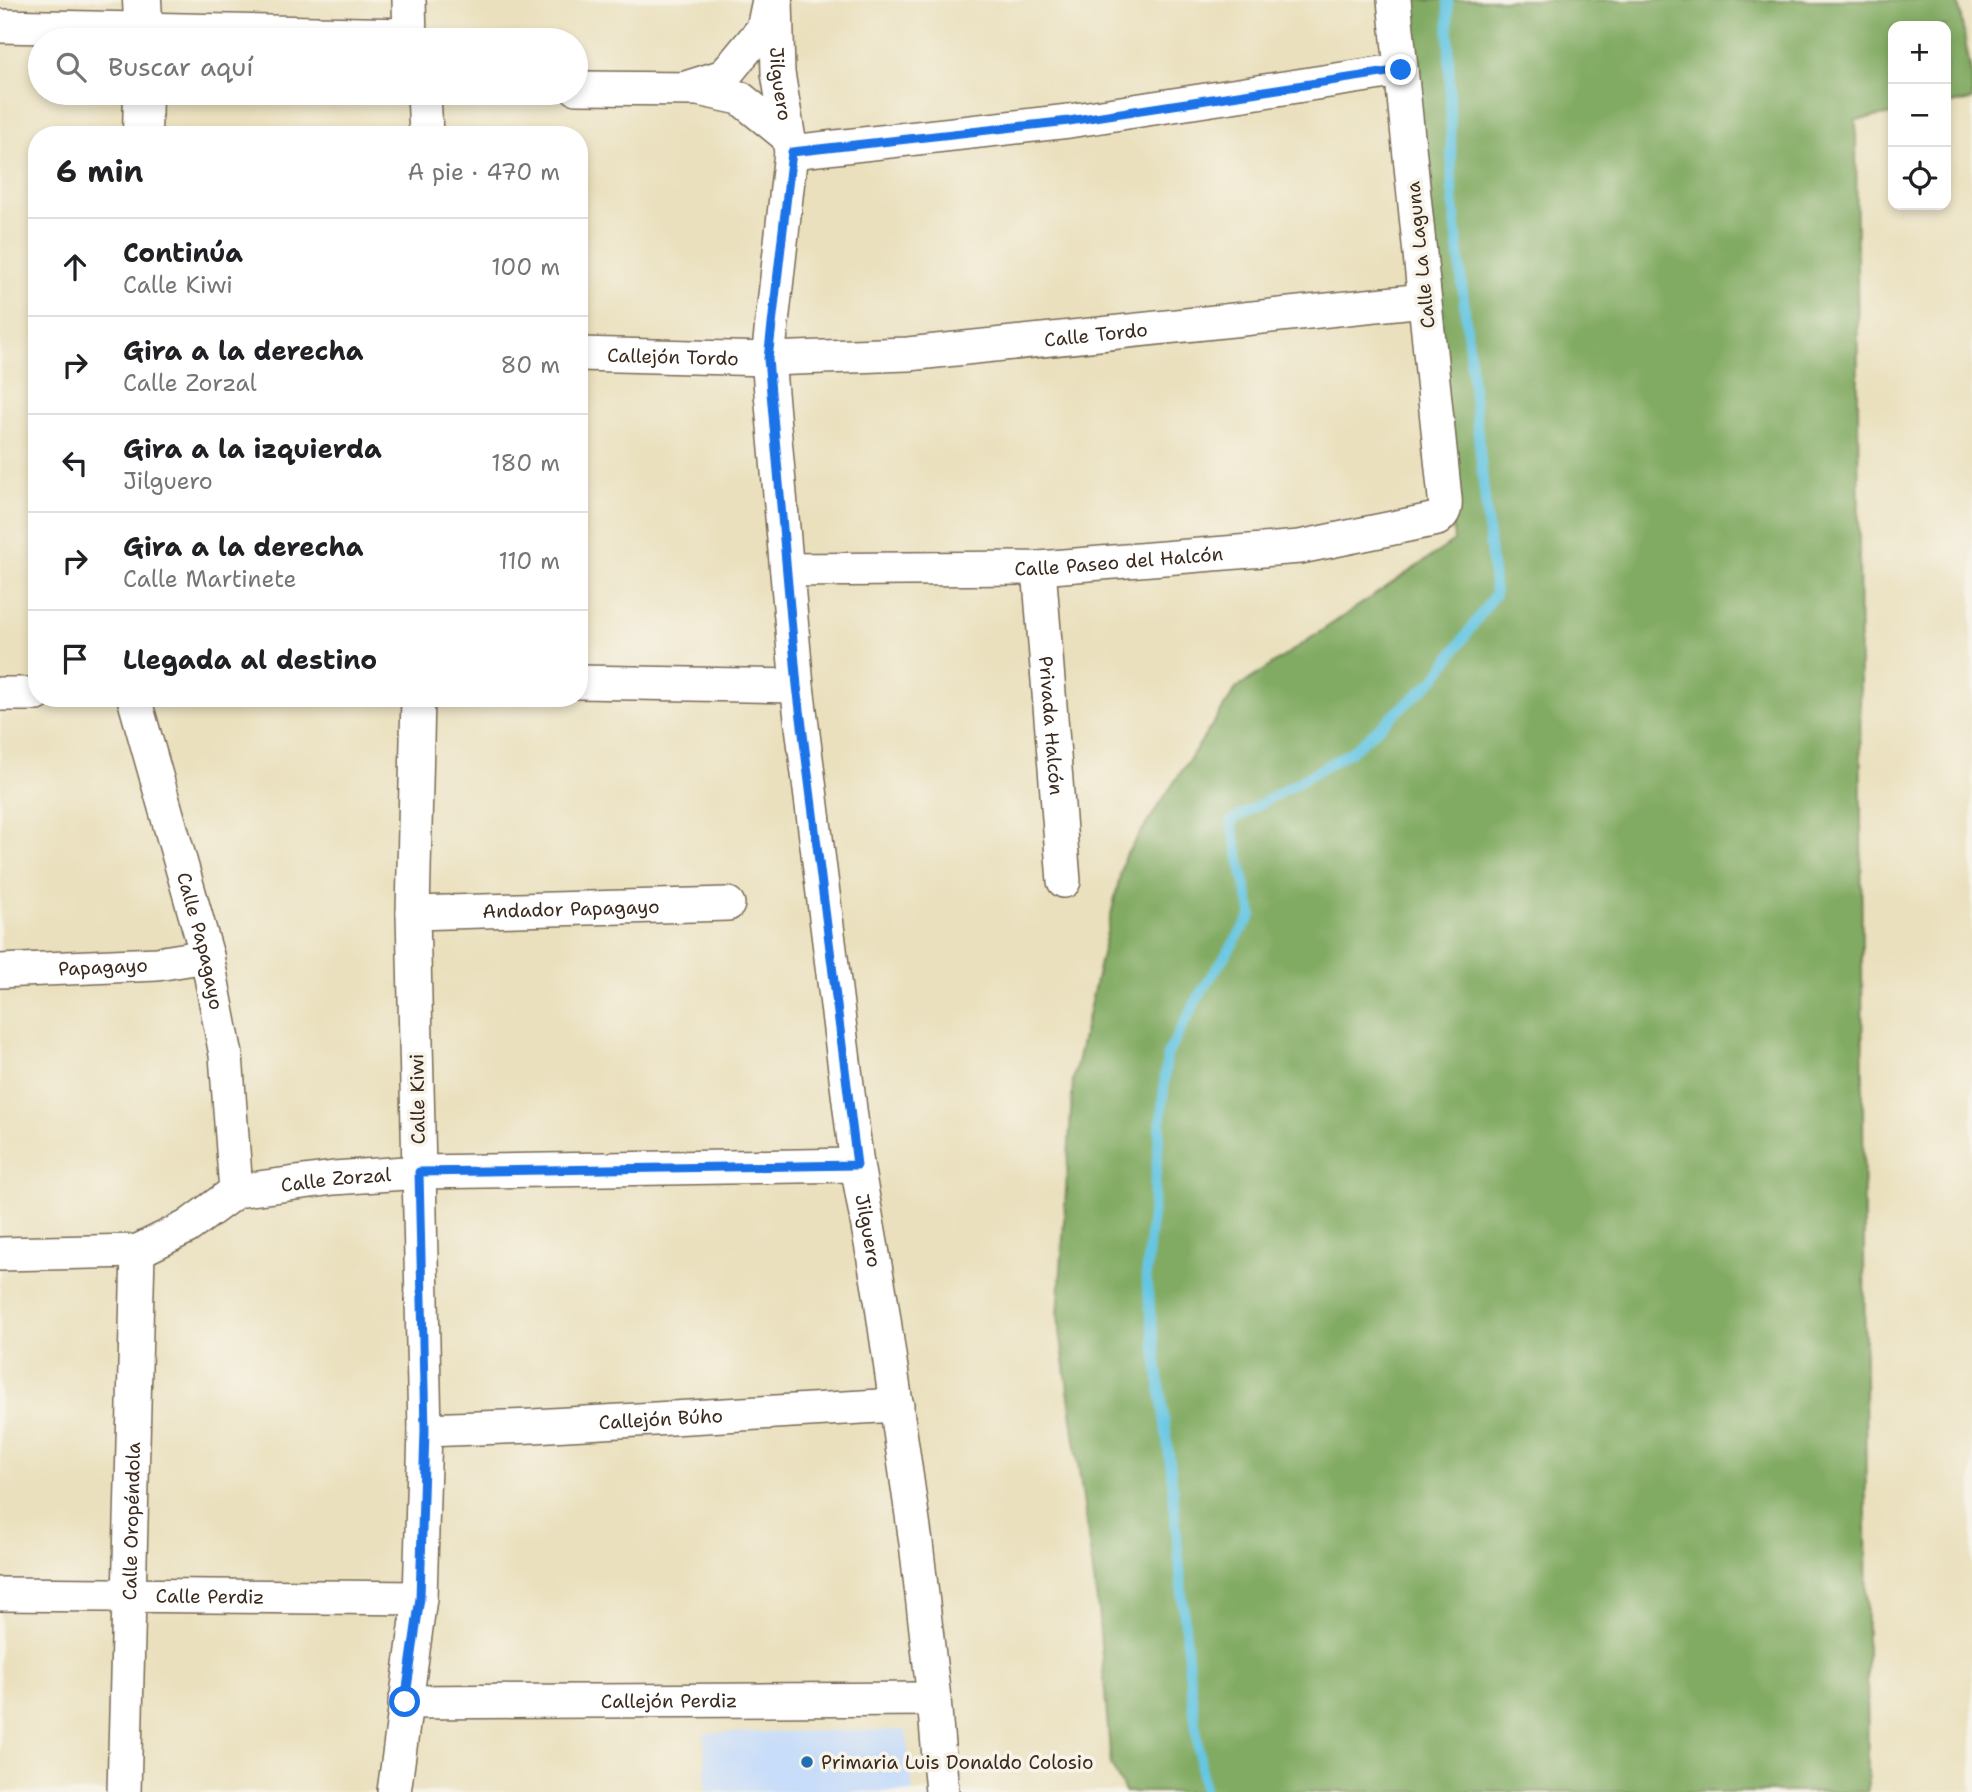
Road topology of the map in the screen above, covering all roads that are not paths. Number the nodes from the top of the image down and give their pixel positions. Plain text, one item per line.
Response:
1 (409, 0) edge
2 (769, 0) edge
3 (776, 0) edge
4 (1394, 0) edge
5 (143, 23) edge
6 (0, 26) edge
7 (238, 28) edge
8 (409, 28) edge
9 (1401, 70) junction
10 (588, 88) edge
11 (682, 89) junction
12 (143, 105) edge
13 (425, 105) edge
14 (142, 126) edge
15 (426, 126) edge
16 (789, 144) junction
17 (1424, 300) junction
18 (588, 354) edge
19 (768, 359) junction
20 (1445, 510) joint
21 (1039, 568) junction
22 (787, 570) junction
23 (588, 682) edge
24 (797, 686) junction
25 (0, 694) edge
26 (28, 694) edge
27 (137, 707) edge
28 (418, 707) edge
29 (1064, 881) dead end
30 (728, 904) dead end
31 (413, 913) junction
32 (207, 956) junction
33 (0, 971) edge
34 (857, 1165) junction
35 (419, 1172) junction
36 (236, 1191) junction
37 (138, 1251) junction
38 (0, 1254) edge
39 (897, 1405) junction
40 (425, 1430) junction
41 (0, 1594) edge
42 (128, 1595) junction
43 (420, 1598) junction
44 (934, 1699) junction
45 (405, 1702) junction
46 (124, 1792) edge
47 (394, 1792) edge
48 (942, 1792) edge

1 - 8 street
2 - 11 street
3 - 16 street, Jilguero
4 - 9 street, Calle La Laguna
5 - 6 street
5 - 7 street
9 - 16 street
9 - 17 street, Calle La Laguna
10 - 11 street
11 - 16 street
12 - 14 street
13 - 15 street
16 - 19 street, Jilguero
17 - 19 street, Calle Tordo
17 - 20 street, Calle La Laguna
18 - 19 street, Callejón Tordo
19 - 22 street, Jilguero
20 - 21 street, Calle Paseo del Halcón
21 - 22 street, Calle Paseo del Halcón
21 - 29 street, Privada Halcón
22 - 24 street, Jilguero
23 - 24 street
24 - 34 street, Jilguero
25 - 26 street
27 - 32 street, Calle Papagayo
28 - 31 street, Calle Kiwi
30 - 31 street, Andador Papagayo
31 - 35 street, Calle Kiwi
32 - 33 street, Papagayo
32 - 36 street, Calle Papagayo
34 - 35 street, Calle Zorzal
34 - 39 street, Jilguero
35 - 36 street, Calle Zorzal
35 - 40 street, Calle Kiwi
36 - 37 street, Calle Zorzal
37 - 38 street, Calle Zorzal
37 - 42 street, Calle Oropéndola
39 - 40 street, Callejón Búho
39 - 44 street, Jilguero
40 - 43 street, Calle Kiwi
41 - 42 street, Calle Perdiz
42 - 43 street, Calle Perdiz
42 - 46 street, Calle Oropéndola
43 - 45 street, Calle Kiwi
44 - 45 street, Callejón Perdiz
44 - 48 street, Jilguero
45 - 47 street, Calle Kiwi

